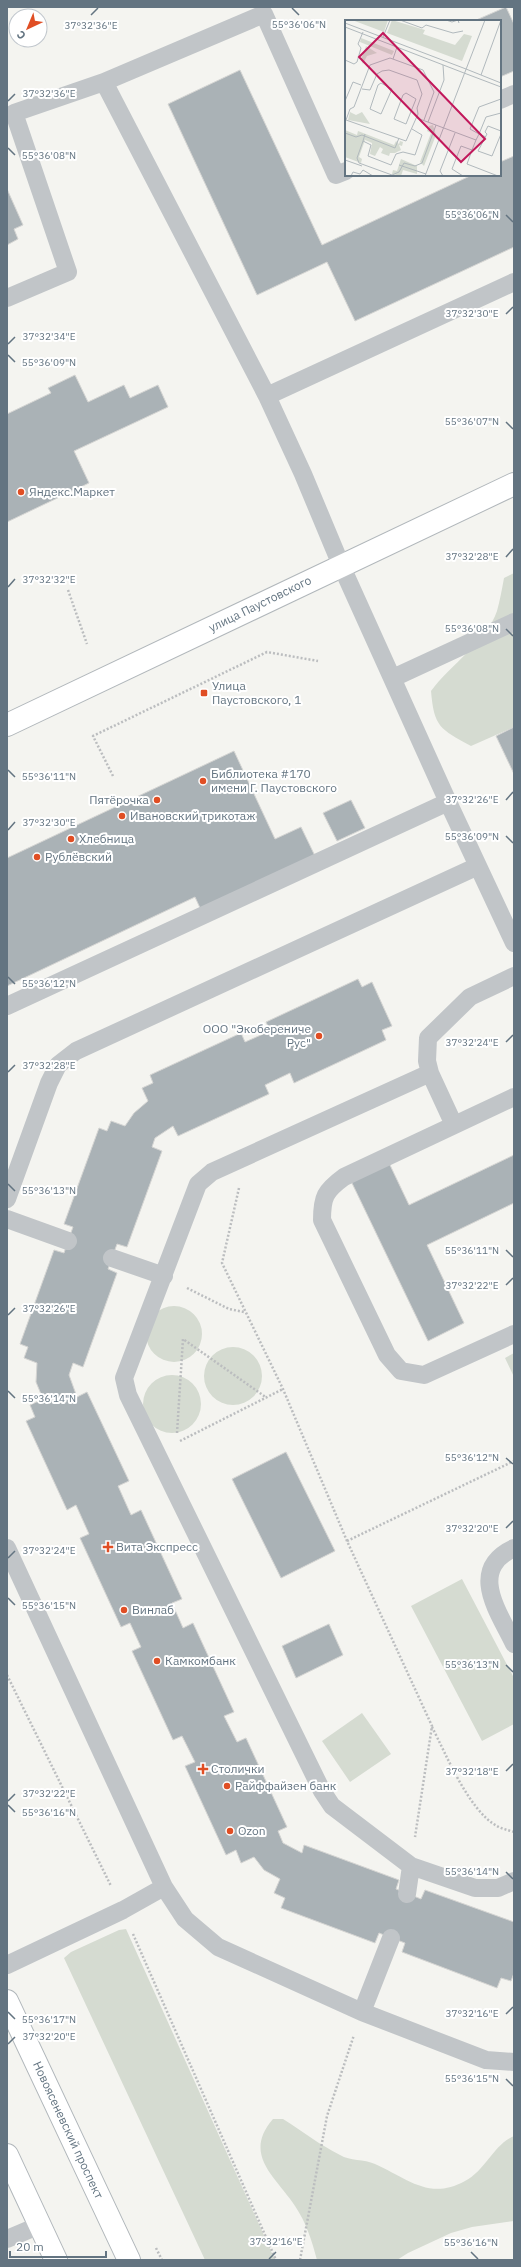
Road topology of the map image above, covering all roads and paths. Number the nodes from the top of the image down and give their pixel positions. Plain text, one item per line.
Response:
1 (271, 10) edge
2 (104, 82) junction
3 (514, 94) edge
4 (501, 100) edge
5 (9, 110) edge
6 (345, 171) edge
7 (514, 282) edge
8 (7, 298) edge
9 (267, 396) junction
10 (514, 484) edge
11 (341, 565) junction
12 (68, 590) dead end
13 (514, 622) edge
14 (86, 644) dead end
15 (318, 661) dead end
16 (393, 678) junction
17 (7, 725) edge
18 (113, 776) dead end
19 (448, 802) junction
20 (478, 866) junction
21 (514, 943) edge
22 (514, 976) edge
23 (7, 1006) edge
24 (430, 1073) junction
25 (514, 1097) edge
26 (454, 1126) junction
27 (246, 1156) junction
28 (7, 1199) edge
29 (7, 1219) edge
30 (68, 1241) dead end
31 (112, 1258) dead end
32 (164, 1276) junction
33 (245, 1312) junction
34 (514, 1334) edge
35 (283, 1389) junction
36 (267, 1398) junction
37 (514, 1461) edge
38 (347, 1541) junction
39 (7, 1548) edge
40 (514, 1548) edge
41 (514, 1644) edge
42 (7, 1675) edge
43 (432, 1726) junction
44 (514, 1832) edge
45 (411, 1866) junction
46 (514, 1881) edge
47 (164, 1887) junction
48 (407, 1894) dead end
49 (123, 1910) junction
50 (391, 1938) dead end
51 (7, 1965) edge
52 (7, 2001) edge
53 (362, 2012) junction
54 (514, 2062) edge
55 (7, 2155) edge
56 (40, 2225) junction
57 (7, 2239) edge
58 (56, 2260) edge
59 (129, 2260) edge
60 (276, 2260) edge
61 (300, 2260) edge

1 - 2 lane
1 - 6 lane
2 - 5 lane
2 - 9 lane
3 - 4 lane
5 - 8 lane
7 - 9 lane
9 - 11 lane
10 - 11 main road, улица Паустовского
11 - 16 lane
11 - 17 main road, улица Паустовского
12 - 14 path
13 - 16 lane
15 - 18 path
16 - 19 lane
19 - 20 lane
19 - 23 lane
20 - 21 lane
20 - 28 lane
22 - 24 lane
24 - 26 lane
24 - 27 lane
25 - 26 lane
26 - 34 lane
27 - 32 lane
27 - 33 path
29 - 30 lane
31 - 32 lane
32 - 33 path
32 - 45 lane
33 - 35 path
35 - 36 path
35 - 38 path
36 - 36 path
37 - 38 path
38 - 43 path
39 - 47 lane
40 - 41 lane
42 - 49 path
43 - 44 path
43 - 45 path
45 - 46 lane
45 - 48 lane
47 - 49 lane
47 - 53 lane
49 - 51 lane
49 - 60 path
50 - 53 lane
52 - 59 main road, Новоясеневский проспект
53 - 54 lane
53 - 61 path
55 - 56 main road
56 - 57 lane
56 - 58 main road

